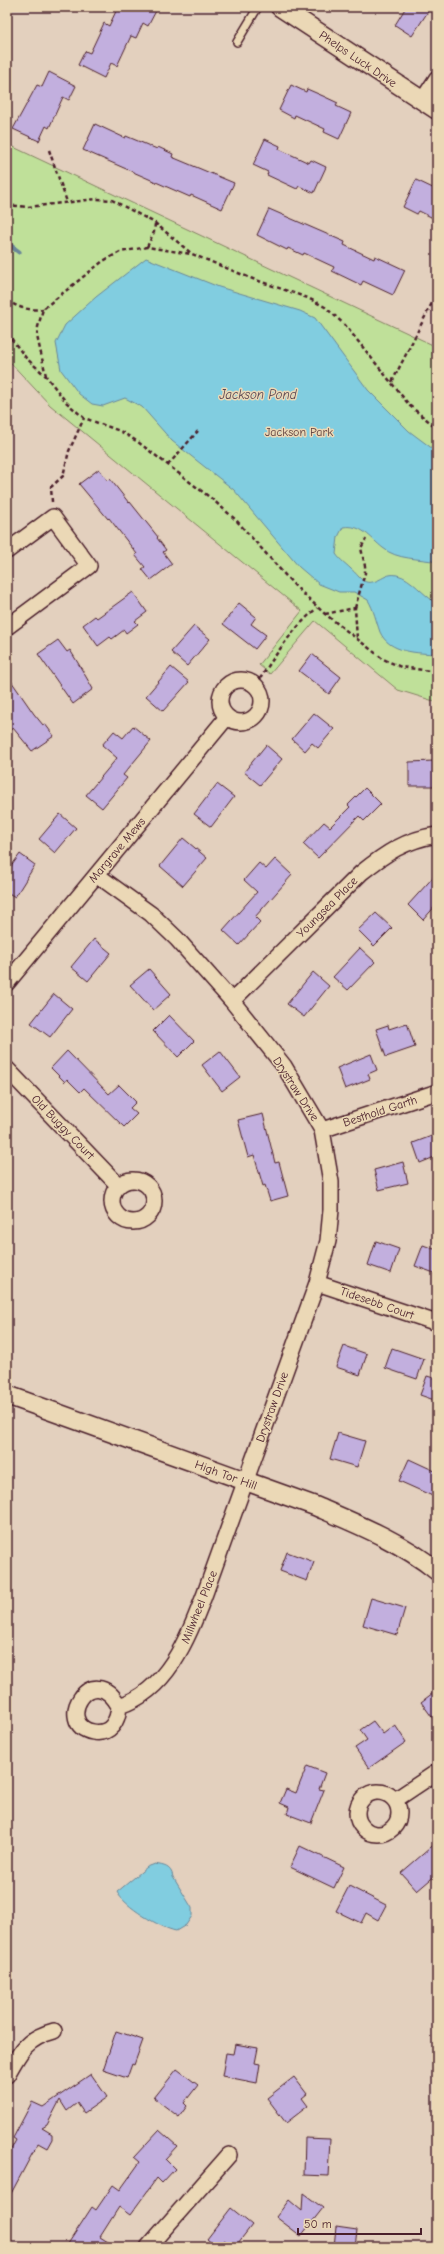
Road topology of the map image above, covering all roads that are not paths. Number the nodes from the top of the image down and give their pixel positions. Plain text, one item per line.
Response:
1 (258, 7) edge
2 (280, 7) edge
3 (237, 42) dead end
4 (437, 78) edge
5 (430, 106) edge
6 (7, 551) edge
7 (7, 627) edge
8 (227, 718) junction
9 (437, 835) edge
10 (97, 874) junction
11 (7, 983) edge
12 (232, 1001) junction
13 (7, 1069) edge
14 (437, 1092) edge
15 (322, 1130) junction
16 (118, 1185) dead end
17 (317, 1282) junction
18 (437, 1323) edge
19 (7, 1395) edge
20 (246, 1482) junction
21 (437, 1571) edge
22 (119, 1706) dead end
23 (437, 1772) edge
24 (395, 1800) dead end
25 (54, 2031) dead end
26 (7, 2075) edge
27 (229, 2155) dead end
28 (148, 2247) edge

1 - 3 lane
2 - 5 street, Phelps Luck Drive
4 - 5 street
6 - 7 street
8 - 8 street
8 - 10 street, Margrave Mews
9 - 12 street, Youngsea Place
10 - 11 street, Margrave Mews
10 - 12 street, Drystraw Drive
12 - 15 street, Drystraw Drive
13 - 16 street, Old Buggy Court
14 - 15 street, Besthold Garth
15 - 17 street, Drystraw Drive
17 - 18 street, Tidesebb Court
17 - 20 street, Drystraw Drive
19 - 20 street, High Tor Hill
20 - 21 street, High Tor Hill
20 - 22 street, Millwheel Place
23 - 24 street
25 - 26 street
27 - 28 street

